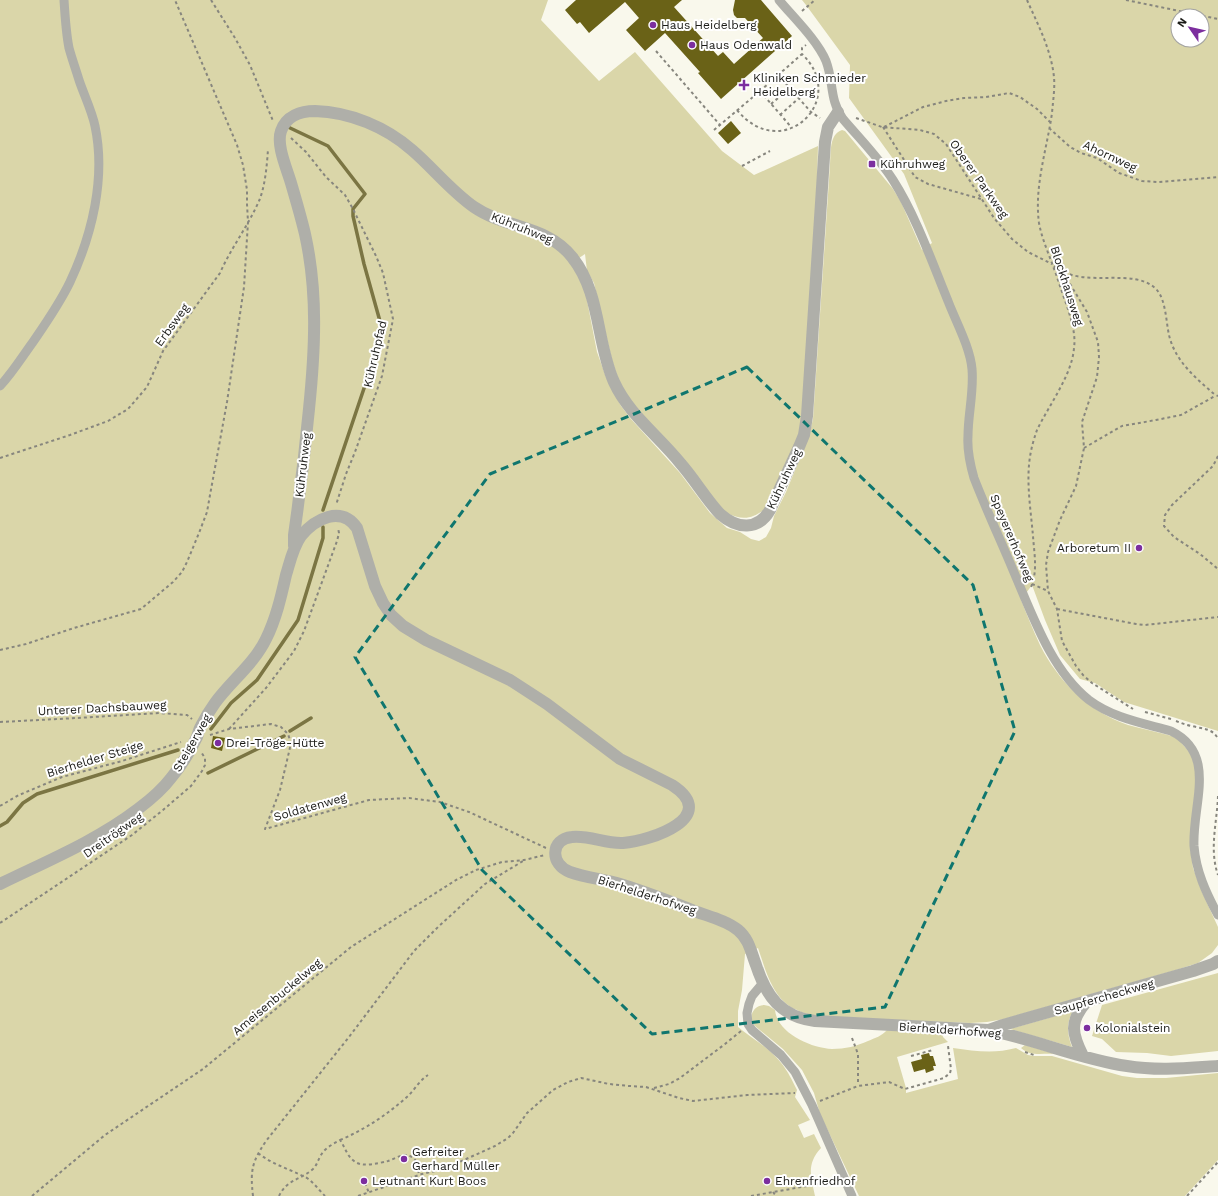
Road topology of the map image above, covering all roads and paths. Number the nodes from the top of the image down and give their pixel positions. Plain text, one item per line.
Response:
1 (64, 0) edge
2 (176, 0) edge
3 (211, 0) edge
4 (779, 0) edge
5 (1027, 0) edge
6 (1126, 0) edge
7 (1218, 19) edge
8 (802, 48) dead end
9 (656, 51) dead end
10 (802, 54) junction
11 (778, 75) junction
12 (790, 88) junction
13 (760, 91) junction
14 (799, 98) junction
15 (771, 104) junction
16 (737, 110) junction
17 (811, 112) junction
18 (838, 112) junction
19 (780, 115) junction
20 (1050, 122) junction
21 (830, 123) junction
22 (720, 125) junction
23 (882, 127) junction
24 (792, 128) junction
25 (1050, 128) junction
26 (714, 130) dead end
27 (281, 132) junction
28 (268, 147) dead end
29 (770, 151) dead end
30 (742, 166) dead end
31 (1218, 176) edge
32 (982, 199) junction
33 (248, 222) junction
34 (1053, 265) junction
35 (0, 386) edge
36 (1217, 396) edge
37 (1084, 448) junction
38 (1218, 456) edge
39 (0, 458) edge
40 (333, 515) junction
41 (293, 552) junction
42 (1218, 569) edge
43 (1032, 584) junction
44 (1048, 591) junction
45 (1024, 596) junction
46 (1057, 609) junction
47 (1218, 617) edge
48 (0, 650) edge
49 (1137, 711) dead end
50 (1144, 712) dead end
51 (0, 722) edge
52 (229, 729) junction
53 (197, 736) junction
54 (1218, 739) edge
55 (1218, 796) edge
56 (0, 806) edge
57 (543, 847) dead end
58 (555, 853) junction
59 (524, 860) junction
60 (1218, 876) edge
61 (0, 884) edge
62 (1218, 915) edge
63 (0, 923) edge
64 (1218, 961) edge
65 (763, 983) junction
66 (1086, 1002) junction
67 (748, 1023) junction
68 (988, 1030) junction
69 (852, 1038) dead end
70 (948, 1046) dead end
71 (933, 1050) dead end
72 (911, 1056) dead end
73 (1083, 1056) junction
74 (1218, 1066) edge
75 (428, 1075) dead end
76 (858, 1086) junction
77 (653, 1088) junction
78 (806, 1092) junction
79 (811, 1104) junction
80 (340, 1140) junction
81 (258, 1153) junction
82 (1218, 1162) edge
83 (419, 1175) junction
84 (302, 1176) junction
85 (844, 1180) junction
86 (365, 1183) dead end
87 (773, 1192) junction
88 (369, 1193) junction
89 (32, 1196) edge
90 (253, 1196) edge
91 (279, 1196) edge
92 (325, 1196) edge
93 (358, 1196) edge
94 (751, 1196) edge
95 (776, 1196) edge
96 (852, 1196) edge
97 (1187, 1196) edge

1 - 35 street
2 - 33 path
3 - 27 path
4 - 18 street
5 - 20 path, Blockhausweg
6 - 7 path
8 - 10 path
9 - 22 path
10 - 11 path
10 - 17 path
11 - 12 path
11 - 13 path
12 - 14 path
12 - 15 path
13 - 15 path
13 - 16 path
14 - 17 path
14 - 19 path
15 - 19 path
16 - 22 path
16 - 24 path
17 - 21 path
17 - 24 path
18 - 21 street, Kühruhweg
18 - 23 path, Oberer Parkweg
18 - 45 street, Speyererhofweg
19 - 24 path
20 - 23 path
20 - 25 path, Blockhausweg
21 - 27 street, Kühruhweg
22 - 26 path
23 - 32 path
23 - 32 path, Oberer Parkweg
25 - 31 path, Ahornweg
25 - 34 path, Blockhausweg
27 - 40 path, Kühruhpfad
27 - 41 street, Kühruhweg
28 - 33 path, Erbsweg
29 - 30 path
32 - 34 path, Oberer Parkweg
33 - 39 path, Erbsweg
33 - 48 path
34 - 36 path, Oberer Parkweg
34 - 37 path
34 - 43 path, Blockhausweg
36 - 37 path
37 - 44 path
38 - 42 path
40 - 41 street
40 - 52 path
40 - 58 street
41 - 53 street, Steigerweg
43 - 44 path
43 - 45 path, Blockhausweg
44 - 46 path
45 - 62 street, Speyererhofweg
46 - 47 path
46 - 49 path
50 - 54 path
51 - 53 path, Unterer Dachsbauweg
52 - 53 path, Soldatenweg
52 - 57 path, Soldatenweg
53 - 56 path, Bierhelder Steige
53 - 61 street, Steigerweg
53 - 63 path, Dreitrögweg
55 - 60 path
58 - 59 path, Ameisenbuckelweg
58 - 65 street, Bierhelderhofweg
59 - 81 path
59 - 89 path, Ameisenbuckelweg
64 - 66 street, Saupfercheckweg
65 - 67 street
65 - 68 street, Bierhelderhofweg
66 - 68 street, Saupfercheckweg
66 - 73 street
67 - 77 path
67 - 78 street
68 - 73 street, Bierhelderhofweg
69 - 76 path
70 - 76 path
71 - 72 path
73 - 74 street, Bierhelderhofweg
75 - 80 path
76 - 79 path
77 - 78 path
77 - 83 path
78 - 79 street
79 - 85 street
80 - 83 path
80 - 84 path
81 - 84 path
81 - 90 path
82 - 97 path
83 - 88 path
84 - 91 path
84 - 92 path
85 - 87 path
85 - 96 street
86 - 88 path
87 - 94 path
87 - 95 path
88 - 93 path

